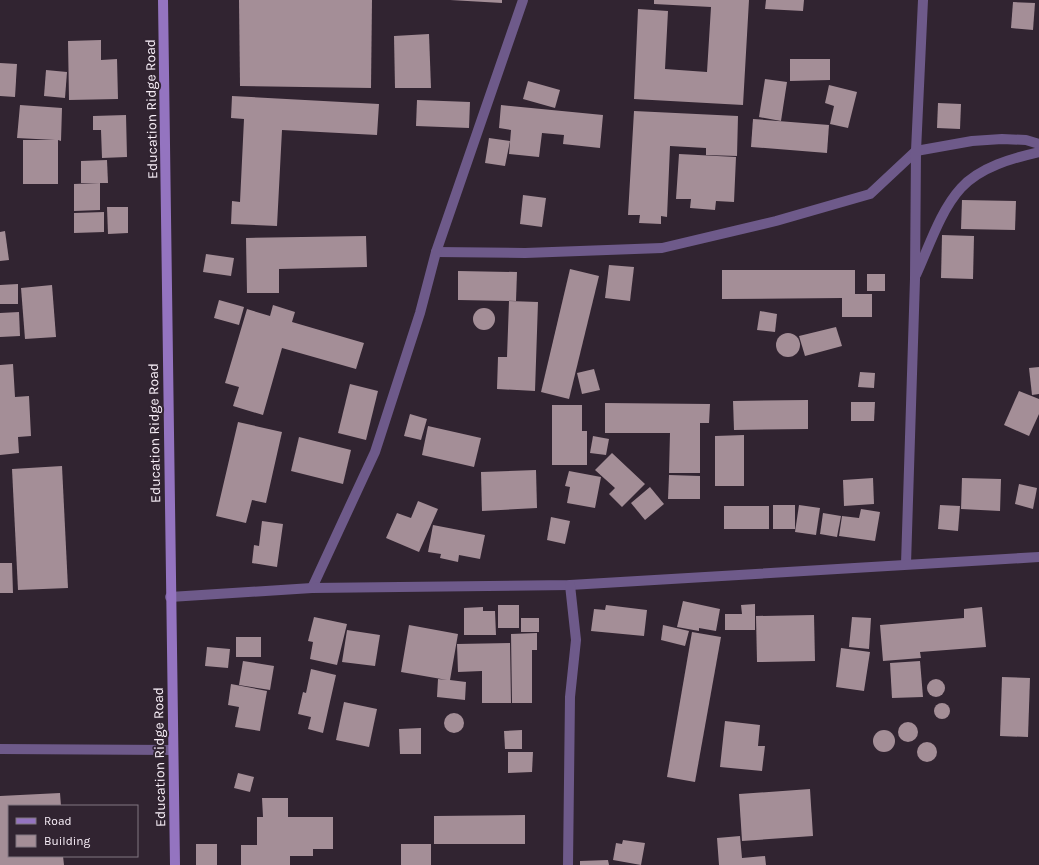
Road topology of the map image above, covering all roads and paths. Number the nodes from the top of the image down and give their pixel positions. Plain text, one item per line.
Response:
1 (163, 0) edge
2 (523, 0) edge
3 (923, 0) edge
4 (1039, 144) edge
5 (916, 151) junction
6 (1039, 152) edge
7 (436, 252) junction
8 (915, 279) junction
9 (1039, 557) edge
10 (906, 564) junction
11 (570, 585) junction
12 (312, 588) junction
13 (170, 597) junction
14 (0, 750) edge
15 (173, 750) junction
16 (175, 865) edge
17 (568, 865) edge

1 - 13 main road, Education Ridge Road
2 - 7 street
3 - 5 street
4 - 5 street
5 - 7 street
5 - 8 street
6 - 8 street
7 - 12 street
8 - 10 street
9 - 10 street
10 - 11 street
11 - 12 street
11 - 17 street
12 - 13 street
13 - 15 main road, Education Ridge Road
14 - 15 street
15 - 16 main road, Education Ridge Road

